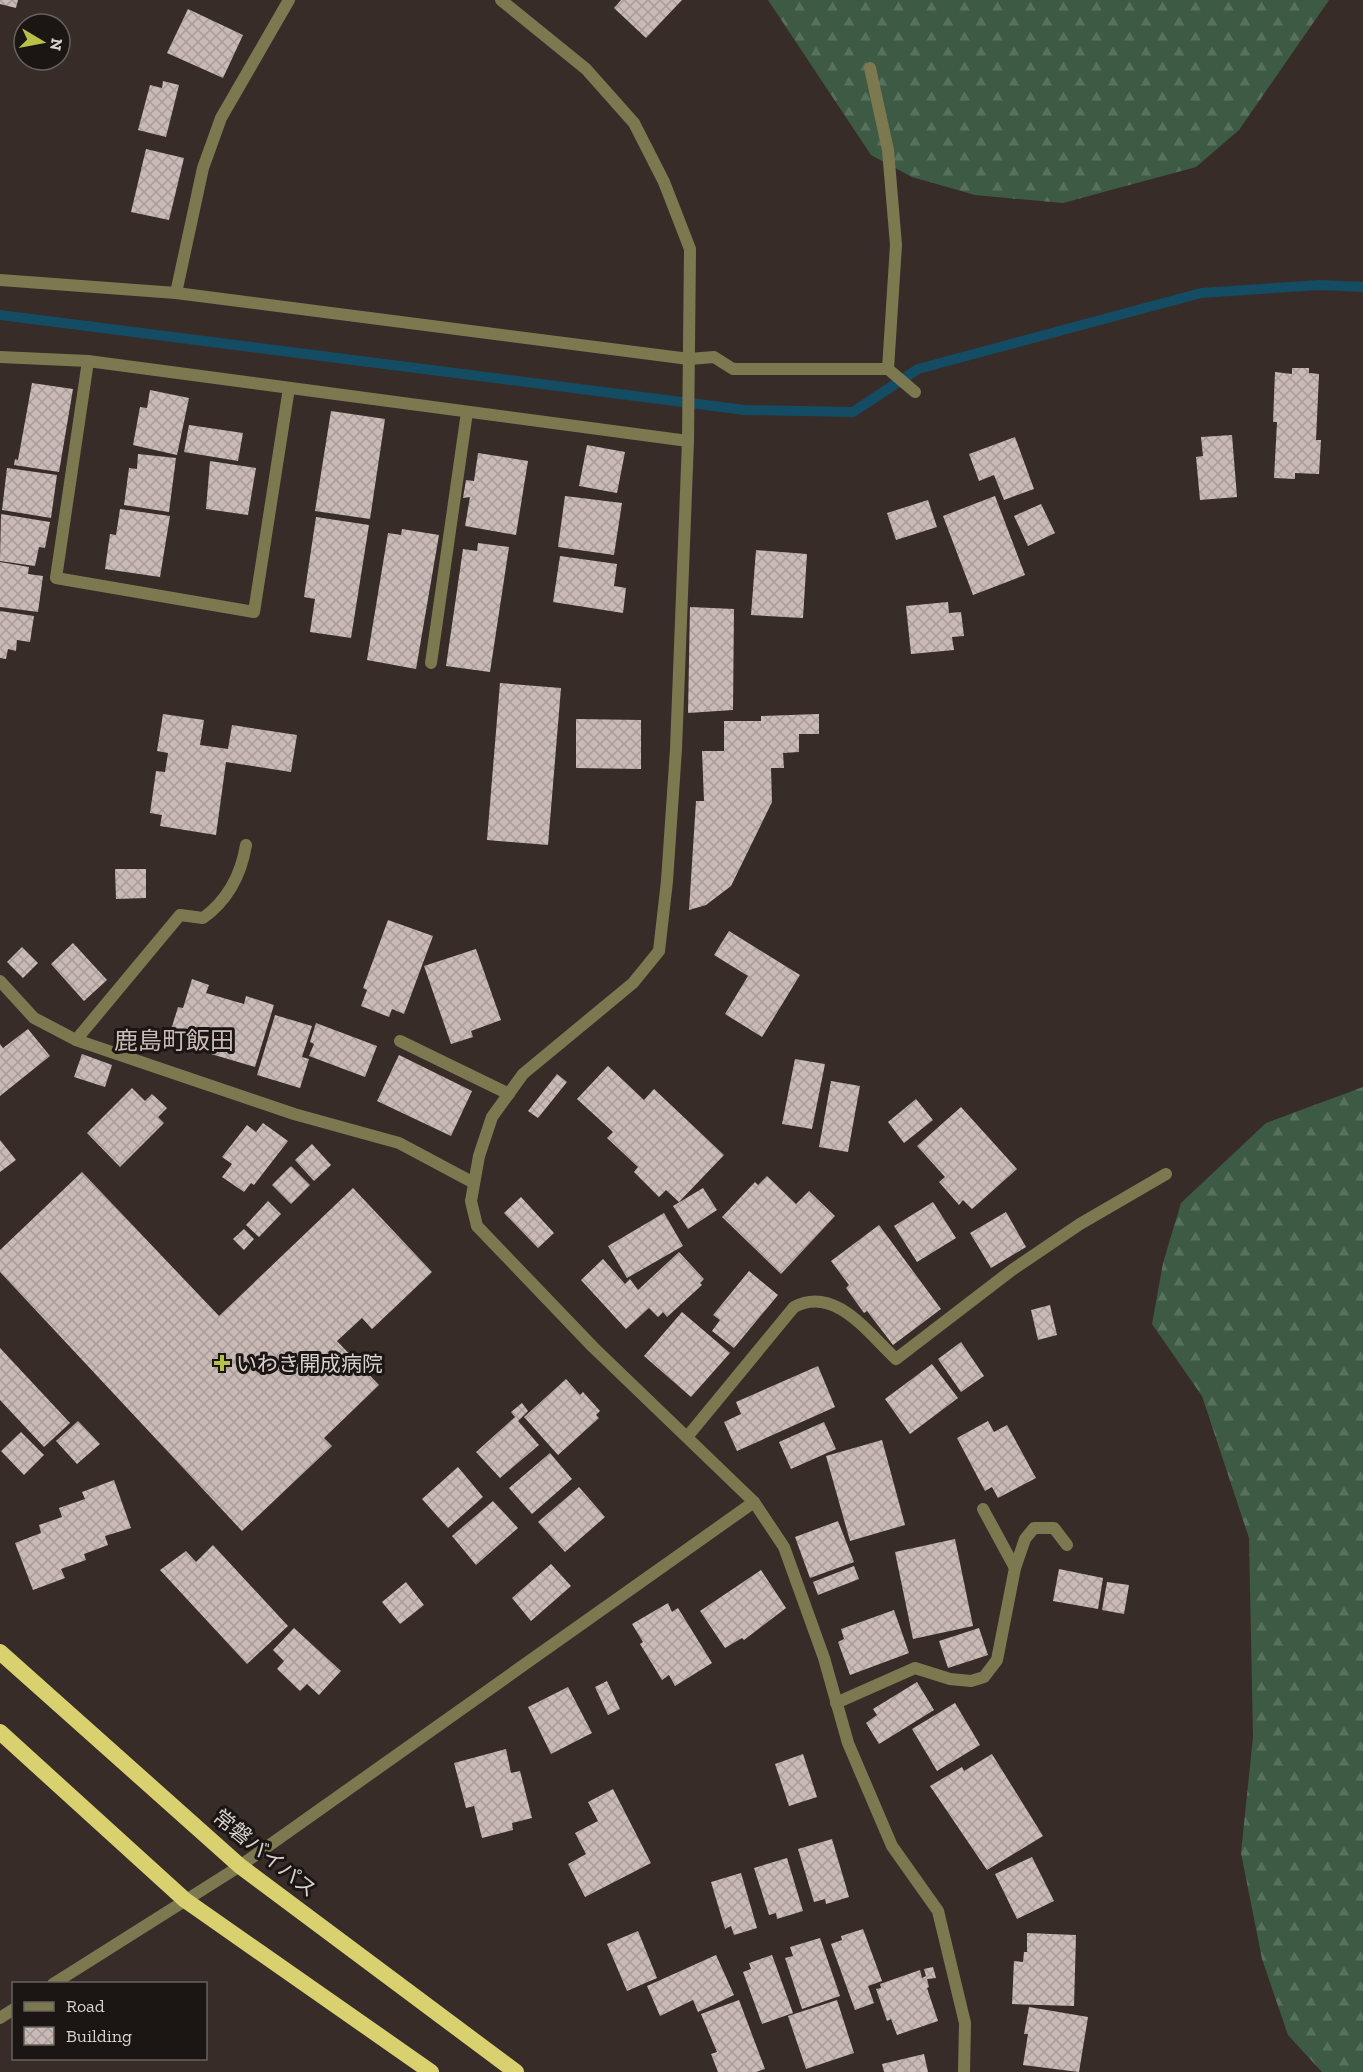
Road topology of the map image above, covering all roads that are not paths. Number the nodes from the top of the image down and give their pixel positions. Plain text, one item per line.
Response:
1 (289, 0) edge
2 (501, 0) edge
3 (870, 68) dead end
4 (0, 280) edge
5 (176, 293) junction
6 (0, 357) edge
7 (689, 359) junction
8 (88, 361) junction
9 (888, 369) junction
10 (289, 388) junction
11 (915, 392) dead end
12 (467, 412) junction
13 (688, 441) junction
14 (431, 663) dead end
15 (246, 845) dead end
16 (0, 981) edge
17 (76, 1040) junction
18 (400, 1041) dead end
19 (509, 1094) junction
20 (1166, 1174) dead end
21 (474, 1183) junction
22 (687, 1437) junction
23 (754, 1502) junction
24 (983, 1509) dead end
25 (1067, 1545) dead end
26 (1015, 1568) junction
27 (0, 1653) edge
28 (836, 1703) junction
29 (0, 1732) edge
30 (240, 1866) junction
31 (185, 1900) junction
32 (55, 1982) edge
33 (431, 2072) edge
34 (516, 2072) edge
35 (964, 2072) edge

1 - 5 street
2 - 7 street
3 - 9 street
4 - 5 street
5 - 7 street
6 - 8 street
7 - 9 street
7 - 13 street
8 - 10 street
8 - 10 street
9 - 11 street
10 - 12 street
12 - 13 street
12 - 14 street
13 - 19 street
15 - 17 street
16 - 17 street
17 - 21 street
18 - 19 street
19 - 21 street
20 - 22 street
21 - 22 street
22 - 23 street
23 - 28 street
23 - 30 street
24 - 26 street
25 - 26 street
26 - 28 street
27 - 30 highway, 常磐バイパス
28 - 35 street
29 - 31 highway
30 - 31 street
30 - 34 highway, 常磐バイパス
31 - 32 street
31 - 33 highway

